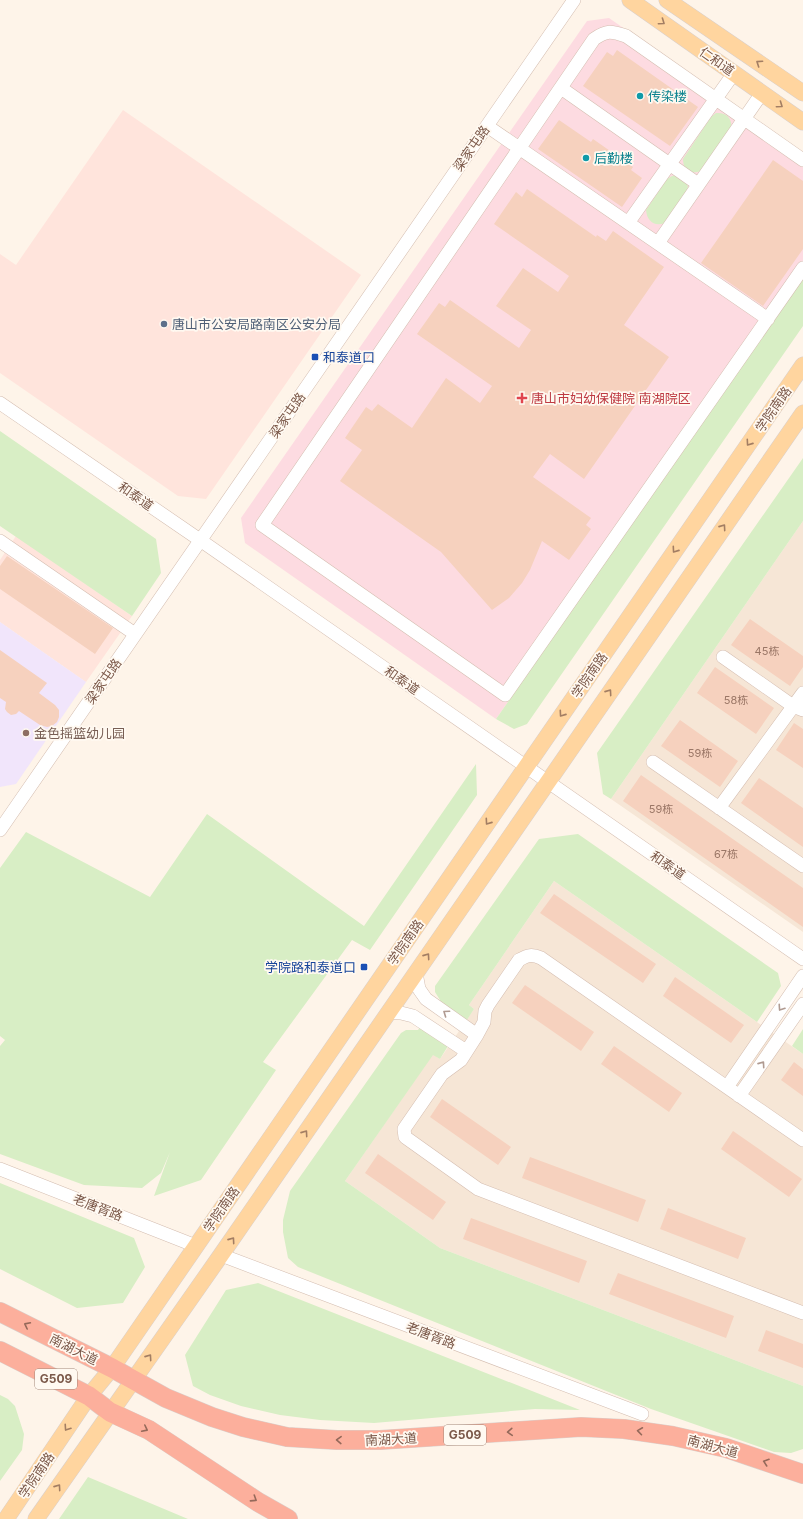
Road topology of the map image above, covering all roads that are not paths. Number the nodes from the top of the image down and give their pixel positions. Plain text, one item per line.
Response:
1 (574, 0) edge
2 (630, 0) edge
3 (667, 0) edge
4 (734, 73) junction
5 (561, 88) junction
6 (762, 93) junction
7 (803, 93) edge
8 (716, 99) junction
9 (744, 119) junction
10 (803, 122) edge
11 (487, 126) junction
12 (520, 148) junction
13 (803, 160) edge
14 (670, 164) junction
15 (698, 184) junction
16 (628, 223) junction
17 (658, 243) junction
18 (803, 268) edge
19 (768, 319) junction
20 (803, 364) edge
21 (0, 403) edge
22 (803, 413) edge
23 (200, 540) junction
24 (0, 541) edge
25 (135, 634) junction
26 (723, 657) dead end
27 (803, 693) edge
28 (798, 708) edge
29 (653, 762) dead end
30 (526, 767) junction
31 (547, 782) junction
32 (719, 808) junction
33 (5, 813) edge
34 (0, 829) edge
35 (803, 866) edge
36 (801, 956) edge
37 (416, 973) junction
38 (803, 976) edge
39 (803, 1004) edge
40 (388, 1012) junction
41 (477, 1035) junction
42 (466, 1051) junction
43 (727, 1087) junction
44 (739, 1096) junction
45 (803, 1140) edge
46 (0, 1169) edge
47 (196, 1246) junction
48 (221, 1255) junction
49 (0, 1312) edge
50 (803, 1313) edge
51 (0, 1351) edge
52 (112, 1368) junction
53 (132, 1380) junction
54 (89, 1396) junction
55 (110, 1412) junction
56 (642, 1414) dead end
57 (803, 1474) edge
58 (6, 1519) edge
59 (36, 1519) edge
60 (288, 1519) edge

1 - 11 street, 梁家屯路
2 -> 4 main road, 仁和道
7 -> 3 main road, 仁和道
4 - 6 main road, 仁和道
4 - 8 street
5 - 8 street
5 - 12 street
5 - 14 street
6 - 9 street
6 -> 10 main road, 仁和道
8 - 9 street
8 - 14 street
9 - 13 street
9 - 15 street
11 - 12 street
11 - 23 street, 梁家屯路
12 - 16 street
12 - 19 street
14 - 15 street
14 - 16 street
15 - 17 street
16 - 17 street
17 - 19 street
18 - 19 street
20 -> 30 main road, 学院南路
21 - 23 street, 和泰道
31 -> 22 main road, 学院南路
23 - 25 street, 梁家屯路
23 - 30 street, 和泰道
24 - 25 street
25 - 33 street, 梁家屯路
26 - 28 street
27 - 28 street
28 - 32 street
29 - 32 street
30 - 31 street, 和泰道
30 -> 47 main road, 学院南路
31 - 36 street, 和泰道
37 -> 31 main road, 学院南路
32 - 35 street
33 - 34 street, 梁家屯路
37 - 40 main road, 学院南路
41 -> 37 street
38 -> 43 street
44 -> 39 street
40 - 42 street
48 -> 40 main road, 学院南路
41 - 42 street
41 - 43 street
42 - 50 street
43 - 44 street
44 - 45 street
46 - 47 street, 老唐胥路
47 - 52 main road, 学院南路
53 -> 48 main road, 学院南路
48 - 56 street, 老唐胥路
52 -> 49 highway, 南湖大道 / G509
51 - 54 highway, G509
52 - 53 highway, 南湖大道 / G509
52 - 54 main road, 学院南路
53 - 55 main road, 学院南路
57 -> 53 highway, 南湖大道 / G509
54 - 55 highway, G509
54 -> 58 main road, 学院南路
59 -> 55 main road, 学院南路
55 -> 60 highway, G509

